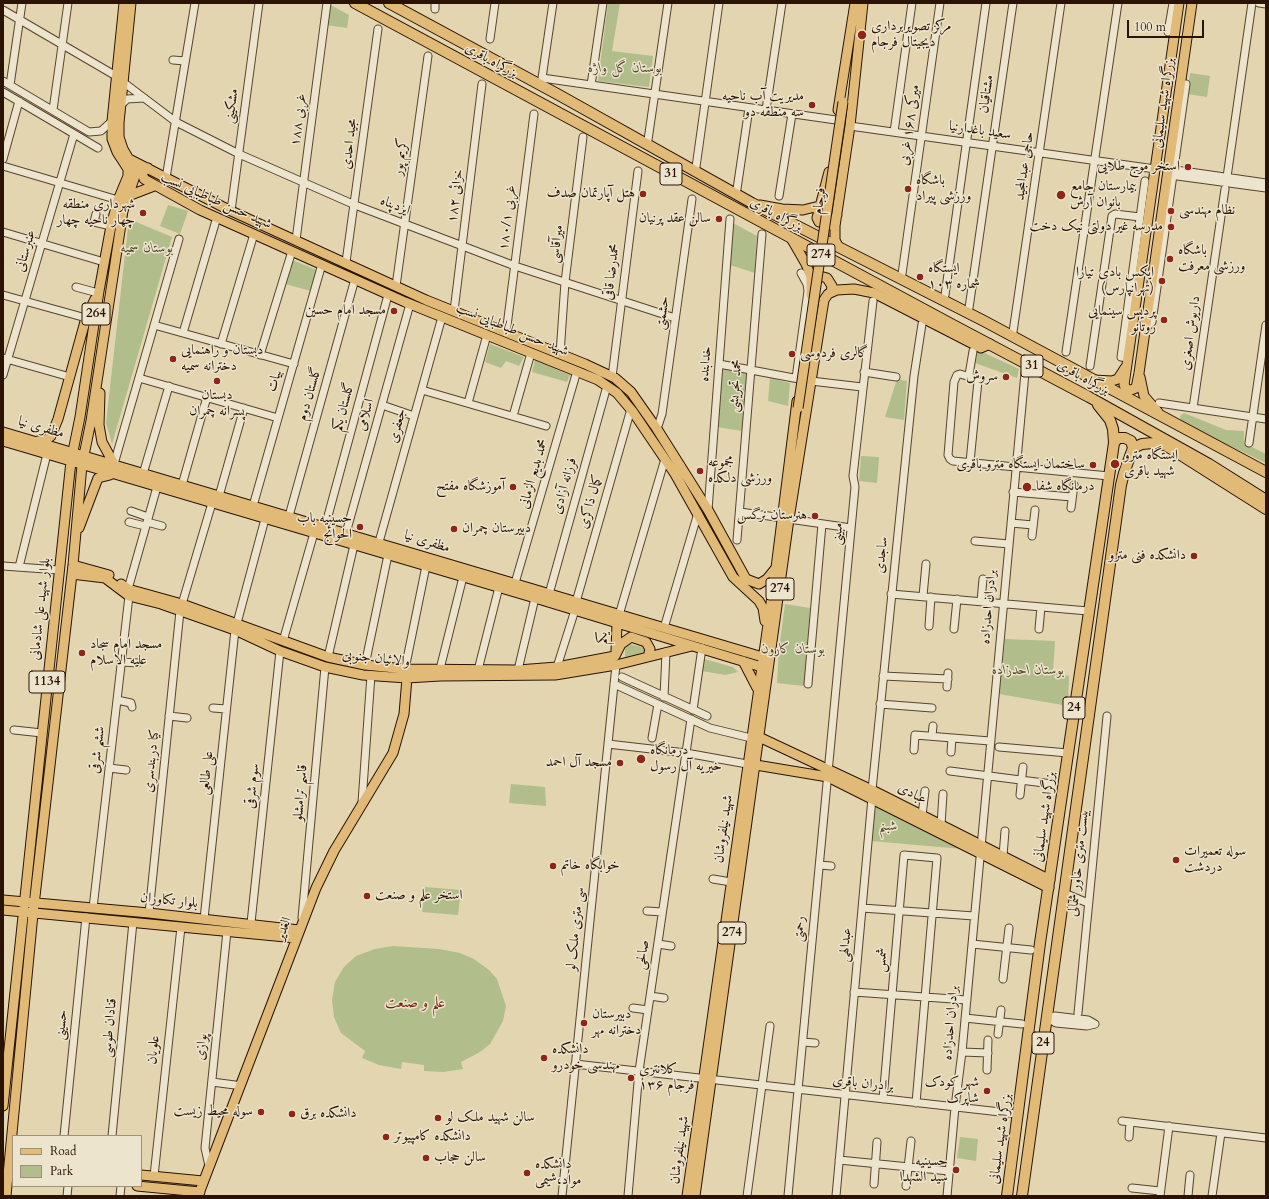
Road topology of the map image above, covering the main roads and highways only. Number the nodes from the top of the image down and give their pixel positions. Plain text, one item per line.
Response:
1 (124, 3) edge
2 (131, 3) edge
3 (355, 3) edge
4 (388, 3) edge
5 (855, 3) edge
6 (863, 3) edge
7 (1179, 3) edge
8 (1192, 3) edge
9 (120, 79) junction
10 (843, 79) junction
11 (540, 81) junction
12 (854, 81) junction
13 (559, 95) junction
14 (530, 98) junction
15 (846, 103) junction
16 (552, 109) junction
17 (129, 159) junction
18 (148, 168) junction
19 (154, 186) junction
20 (128, 196) junction
21 (752, 203) junction
22 (819, 206) junction
23 (837, 215) junction
24 (791, 238) junction
25 (838, 246) junction
26 (812, 286) junction
27 (99, 292) junction
28 (831, 292) junction
29 (966, 309) junction
30 (984, 321) junction
31 (953, 326) junction
32 (104, 334) junction
33 (976, 336) junction
34 (990, 344) junction
35 (1128, 361) junction
36 (1139, 373) junction
37 (1092, 380) junction
38 (1089, 397) junction
39 (801, 409) junction
40 (80, 417) junction
41 (795, 418) junction
42 (1165, 419) junction
43 (805, 420) junction
44 (91, 421) junction
45 (3, 432) edge
46 (3, 441) edge
47 (36, 441) junction
48 (1114, 443) junction
49 (1133, 448) junction
50 (72, 452) junction
51 (84, 455) junction
52 (71, 461) junction
53 (114, 464) junction
54 (82, 465) junction
55 (1266, 472) edge
56 (115, 475) junction
57 (1265, 499) edge
58 (1266, 509) edge
59 (786, 519) junction
60 (76, 535) junction
61 (724, 540) junction
62 (379, 542) junction
63 (716, 547) junction
64 (375, 551) junction
65 (776, 568) junction
66 (72, 570) junction
67 (575, 606) junction
68 (618, 619) junction
69 (765, 640) junction
70 (646, 642) junction
71 (282, 646) junction
72 (698, 647) junction
73 (719, 648) junction
74 (666, 652) junction
75 (648, 657) junction
76 (615, 660) junction
77 (743, 661) junction
78 (765, 663) junction
79 (405, 668) junction
80 (556, 671) junction
81 (405, 678) junction
82 (758, 689) junction
83 (755, 737) junction
84 (751, 764) junction
85 (828, 773) junction
86 (872, 794) junction
87 (980, 849) junction
88 (1049, 884) junction
89 (3, 900) edge
90 (24, 902) junction
91 (35, 903) junction
92 (3, 910) edge
93 (23, 912) junction
94 (33, 914) junction
95 (299, 930) junction
96 (1040, 943) junction
97 (1056, 947) junction
98 (1036, 972) junction
99 (1053, 974) junction
100 (708, 1079) junction
101 (3, 1106) edge
102 (9, 1160) edge
103 (8, 1173) edge
104 (142, 1175) edge
105 (203, 1181) junction
106 (142, 1187) edge
107 (173, 1193) edge
108 (199, 1194) edge
109 (6, 1196) edge
110 (687, 1196) edge
111 (695, 1196) edge
112 (1007, 1196) edge
113 (1022, 1196) edge

1 - 9 main road, 264
2 - 9 main road, 264
3 - 14 highway, بزرگراه باقری / 31
4 - 11 highway, بزرگراه باقری / 31
5 - 10 main road, 274
6 - 12 main road, 274
7 - 35 main road, بزرگراه شهید سلیمانی
8 - 36 main road, بزرگراه شهید سلیمانی
9 - 17 main road, 264
9 - 27 main road, 264
10 - 15 main road, فرجام / 274
10 - 22 main road
11 - 13 highway, بزرگراه باقری / 31
11 - 14 highway
12 - 15 main road, فرجام / 274
12 - 23 main road
13 - 16 highway
13 - 21 highway, بزرگراه باقری / 31
14 - 16 highway, بزرگراه باقری / 31
15 - 39 main road, فرجام / 274, bridge
16 - 24 highway, بزرگراه باقری / 31
17 - 18 main road, شهید حسن طباطبایی نسب
17 - 20 main road, 264
18 - 19 main road
18 - 61 main road, شهید حسن طباطبایی نسب
19 - 20 main road, شهید حسن طباطبایی نسب
19 - 63 main road, شهید حسن طباطبایی نسب
20 - 32 main road, 264
21 - 22 main road
21 - 25 highway, بزرگراه باقری / 31
22 - 23 main road
23 - 25 main road
24 - 26 main road
24 - 31 highway, بزرگراه باقری / 31
25 - 29 highway, بزرگراه باقری / 31
26 - 28 main road
26 - 41 main road
27 - 40 main road, 264
27 - 47 main road
28 - 34 main road
28 - 43 main road, شهید نیلفروشان
29 - 30 highway, بزرگراه باقری / 31
29 - 31 highway
30 - 33 highway
30 - 37 highway, بزرگراه باقری / 31
31 - 33 highway, بزرگراه باقری / 31
32 - 44 main road, 264
32 - 53 main road
33 - 34 highway, بزرگراه باقری / 31
34 - 38 highway, بزرگراه باقری / 31
35 - 36 main road, بزرگراه شهید سلیمانی
35 - 37 main road
36 - 42 main road
37 - 42 highway, 31
38 - 48 highway, 24
38 - 57 highway, بزرگراه باقری / 31
39 - 41 main road, فرجام / 274
39 - 43 main road, فرجام / 274
40 - 44 main road
40 - 50 main road, 264
41 - 59 main road, شهید نیلفروشان / 274
42 - 55 highway, 31
43 - 59 main road, شهید نیلفروشان / 274
44 - 51 main road, 264
45 - 47 main road, مظفری نیا
46 - 52 main road, مظفری نیا
47 - 50 main road, مظفری نیا
48 - 49 highway
48 - 88 highway, بزرگراه شهید سلیمانی / 24
49 - 58 highway
49 - 97 highway, بزرگراه شهید سلیمانی / 24
50 - 51 main road, مظفری نیا
50 - 52 main road, 264
51 - 53 main road, مظفری نیا
51 - 54 main road, 264
52 - 54 main road, مظفری نیا
52 - 90 main road, بلوار شهید علی شادمانی / 1134
53 - 62 main road, مظفری نیا
54 - 56 main road, مظفری نیا
54 - 60 main road, بلوار شهید علی شادمانی / 1134
56 - 60 main road
56 - 64 main road, مظفری نیا
59 - 65 main road, شهید نیلفروشان / 274
59 - 78 main road, شهید نیلفروشان / 274
60 - 66 main road, بلوار شهید علی شادمانی / 1134
61 - 63 main road
61 - 65 main road, شهید حسن طباطبایی نسب
62 - 64 main road
62 - 67 main road, مظفری نیا
63 - 69 main road, شهید حسن طباطبایی نسب
64 - 67 main road, مظفری نیا
65 - 69 main road, شهید نیلفروشان / 274
66 - 71 main road, والائیان جنوبی
66 - 91 main road, بلوار شهید علی شادمانی / 1134
67 - 68 main road, مظفری نیا
68 - 72 main road, مظفری نیا
68 - 73 main road, مظفری نیا
68 - 76 main road, یکم
69 - 78 main road, شهید نیلفروشان / 274
70 - 74 main road
70 - 75 main road
70 - 76 main road
71 - 79 main road, والائیان جنوبی
71 - 81 main road, والائیان جنوبی
72 - 73 main road, مظفری نیا
72 - 74 main road, والائیان جنوبی
73 - 77 main road, مظفری نیا
73 - 78 main road, مظفری نیا
74 - 75 main road, والائیان جنوبی
75 - 76 main road, والائیان جنوبی
76 - 80 main road, والائیان جنوبی
77 - 78 main road, مظفری نیا
77 - 82 main road
78 - 82 main road, شهید نیلفروشان / 274
78 - 83 main road, شهید نیلفروشان / 274
79 - 80 main road, والائیان جنوبی
79 - 81 main road, الغدیر
80 - 81 main road, والائیان جنوبی
81 - 95 main road, الغدیر
82 - 83 main road, شهید نیلفروشان / 274
83 - 84 main road, شهید نیلفروشان / 274
83 - 85 main road, عبادی
84 - 85 main road, عبادی
84 - 100 main road, شهید نیلفروشان / 274
84 - 100 main road, شهید نیلفروشان / 274
85 - 86 main road, عبادی
86 - 87 main road, عبادی
86 - 87 main road, عبادی
87 - 88 main road, عبادی
87 - 88 main road, عبادی
88 - 96 highway, بزرگراه شهید سلیمانی / 24
89 - 90 main road
90 - 91 main road, بلوار تکاوران
90 - 93 main road, 1134
91 - 94 main road, 1134
91 - 95 main road, بلوار تکاوران
92 - 93 main road
93 - 94 main road, بلوار تکاوران
93 - 101 main road, 1134
94 - 95 main road, بلوار تکاوران
94 - 102 main road, 1134
95 - 105 main road, الغدیر
96 - 97 highway
96 - 98 highway, بزرگراه شهید سلیمانی / 24
97 - 99 highway, بزرگراه شهید سلیمانی / 24
98 - 99 highway
98 - 112 highway, بزرگراه شهید سلیمانی
99 - 113 highway, بزرگراه شهید سلیمانی / 24
100 - 110 main road, شهید نیلفروشان / 274
100 - 111 main road, شهید نیلفروشان / 274
102 - 103 main road, 1134
103 - 109 main road, 1134
104 - 105 main road
105 - 108 main road, الغدیر
106 - 107 main road
107 - 108 main road

